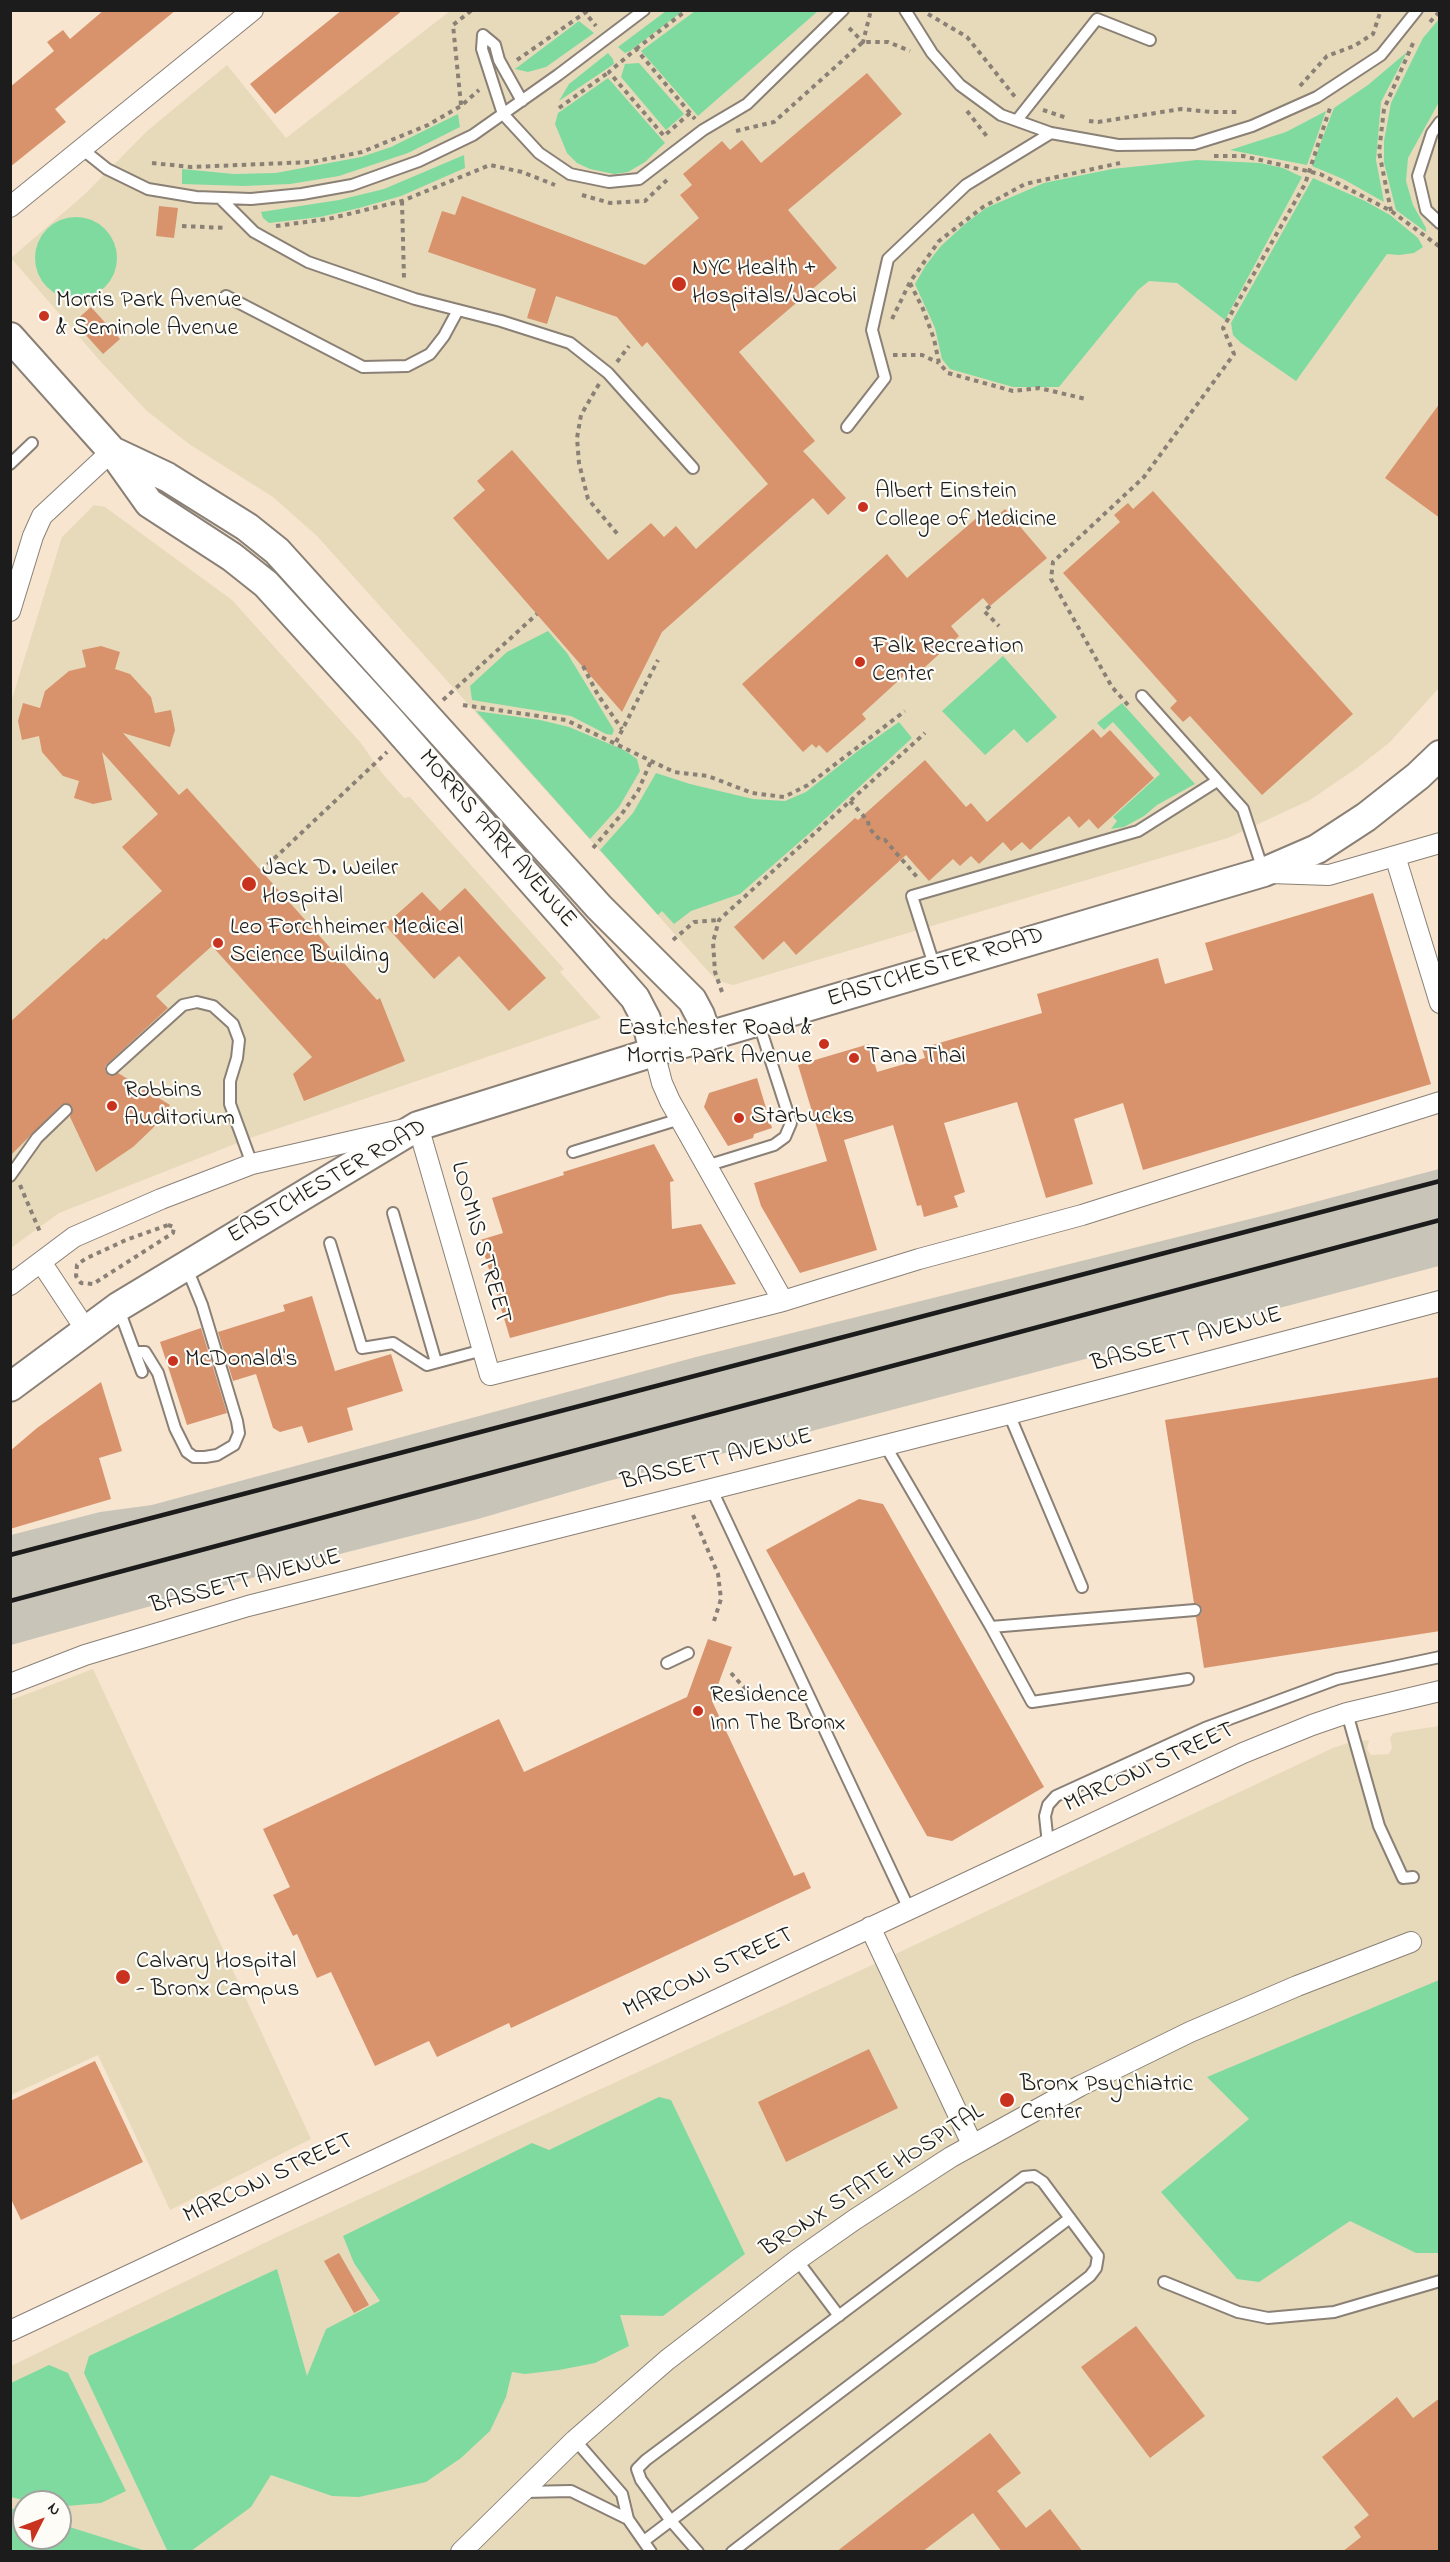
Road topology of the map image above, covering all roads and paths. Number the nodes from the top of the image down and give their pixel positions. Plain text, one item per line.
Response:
1 (253, 10) edge
2 (472, 10) edge
3 (589, 10) edge
4 (644, 10) edge
5 (687, 10) edge
6 (843, 10) edge
7 (871, 10) edge
8 (905, 10) edge
9 (926, 10) edge
10 (1381, 10) edge
11 (1417, 10) edge
12 (1440, 11) edge
13 (1427, 26) dead end
14 (849, 28) dead end
15 (1420, 33) dead end
16 (1150, 40) dead end
17 (863, 42) junction
18 (636, 49) junction
19 (918, 59) dead end
20 (516, 60) dead end
21 (609, 72) junction
22 (1336, 84) junction
23 (481, 88) dead end
24 (1296, 91) dead end
25 (1017, 99) dead end
26 (522, 101) junction
27 (461, 105) junction
28 (963, 106) dead end
29 (559, 108) dead end
30 (1036, 108) dead end
31 (1243, 111) dead end
32 (503, 114) junction
33 (1017, 120) junction
34 (1076, 120) dead end
35 (1087, 121) dead end
36 (1440, 122) edge
37 (1051, 133) junction
38 (730, 134) dead end
39 (989, 139) dead end
40 (82, 149) junction
41 (1211, 156) dead end
42 (1128, 162) dead end
43 (152, 163) dead end
44 (1308, 172) junction
45 (671, 177) dead end
46 (561, 188) dead end
47 (581, 195) dead end
48 (220, 198) junction
49 (402, 201) junction
50 (10, 207) edge
51 (1391, 211) junction
52 (1440, 223) edge
53 (182, 226) dead end
54 (251, 229) junction
55 (1440, 247) edge
56 (910, 282) junction
57 (226, 296) dead end
58 (405, 296) junction
59 (458, 310) junction
60 (889, 326) dead end
61 (10, 337) edge
62 (891, 345) dead end
63 (629, 346) dead end
64 (939, 363) junction
65 (608, 373) junction
66 (1086, 399) dead end
67 (847, 427) dead end
68 (32, 443) dead end
69 (112, 451) junction
70 (10, 464) edge
71 (693, 468) dead end
72 (620, 537) dead end
73 (1051, 579) dead end
74 (14, 588) edge
75 (990, 606) dead end
76 (537, 614) dead end
77 (999, 626) dead end
78 (658, 660) dead end
79 (583, 666) dead end
80 (1142, 696) dead end
81 (463, 705) dead end
82 (436, 706) dead end
83 (905, 711) dead end
84 (622, 729) junction
85 (925, 733) dead end
86 (616, 742) junction
87 (392, 747) dead end
88 (1438, 759) edge
89 (651, 761) junction
90 (1217, 781) junction
91 (850, 801) junction
92 (1440, 843) edge
93 (592, 848) dead end
94 (1395, 856) junction
95 (261, 871) dead end
96 (1264, 872) junction
97 (912, 896) junction
98 (719, 920) junction
99 (673, 940) dead end
100 (935, 968) junction
101 (722, 992) dead end
102 (1440, 1003) edge
103 (758, 1022) junction
104 (706, 1037) junction
105 (654, 1052) junction
106 (112, 1069) dead end
107 (1440, 1102) edge
108 (66, 1110) dead end
109 (680, 1119) junction
110 (418, 1126) junction
111 (573, 1152) dead end
112 (252, 1164) junction
113 (706, 1166) junction
114 (12, 1174) edge
115 (393, 1213) dead end
116 (40, 1232) dead end
117 (330, 1243) dead end
118 (85, 1259) joint
119 (41, 1262) junction
120 (186, 1266) junction
121 (10, 1285) edge
122 (783, 1301) junction
123 (1440, 1301) edge
124 (118, 1307) junction
125 (86, 1330) junction
126 (483, 1350) junction
127 (135, 1352) junction
128 (436, 1362) junction
129 (142, 1372) dead end
130 (10, 1387) edge
131 (1010, 1414) junction
132 (885, 1445) junction
133 (711, 1488) junction
134 (684, 1495) junction
135 (1082, 1587) dead end
136 (1195, 1610) dead end
137 (714, 1621) dead end
138 (991, 1627) junction
139 (688, 1653) dead end
140 (1440, 1657) edge
141 (667, 1663) dead end
142 (731, 1673) dead end
143 (1188, 1679) dead end
144 (10, 1684) edge
145 (1440, 1691) edge
146 (756, 1701) dead end
147 (1347, 1713) junction
148 (1048, 1844) junction
149 (1413, 1876) dead end
150 (909, 1909) junction
151 (870, 1927) junction
152 (1411, 1942) dead end
153 (972, 2144) junction
154 (1070, 2218) junction
155 (797, 2260) junction
156 (1440, 2281) edge
157 (1164, 2282) dead end
158 (838, 2316) junction
159 (10, 2331) edge
160 (575, 2440) junction
161 (521, 2491) junction
162 (628, 2519) junction
163 (670, 2521) junction
164 (644, 2541) junction
165 (460, 2552) edge
166 (651, 2552) edge
167 (698, 2552) edge
168 (732, 2552) edge

1 - 40 street
2 - 27 path
3 - 20 path
4 - 26 lane
5 - 18 path
6 - 32 lane
7 - 17 path
8 - 33 lane
9 - 25 path
10 - 24 path
11 - 22 lane
12 - 13 path
14 - 17 path
15 - 51 path
16 - 33 lane
17 - 19 path
17 - 38 path
18 - 21 path
18 - 21 path
21 - 29 path
22 - 37 lane
22 - 44 path
23 - 27 path
26 - 32 lane
26 - 32 lane
27 - 43 path
28 - 39 path
30 - 34 path
31 - 35 path
32 - 48 lane
33 - 37 lane
36 - 52 lane
37 - 67 lane
40 - 48 lane
40 - 50 street
41 - 44 path
42 - 56 path
44 - 51 path
44 - 73 path
45 - 47 path
46 - 49 path
48 - 54 lane
49 - 54 path
49 - 58 path
51 - 55 path
53 - 54 path
54 - 58 lane
56 - 60 path
56 - 64 path
57 - 59 lane
58 - 59 lane
59 - 65 lane
61 - 69 main road, MORRIS PARK AVENUE
62 - 64 path
63 - 65 path
64 - 66 path
65 - 71 lane
65 - 72 path
68 - 70 lane
69 - 74 street
69 - 104 main road, MORRIS PARK AVENUE
69 - 105 main road, MORRIS PARK AVENUE
75 - 77 path
76 - 82 path
78 - 84 path
79 - 84 path
80 - 90 lane
81 - 86 path
83 - 89 path
84 - 86 path
85 - 91 path
86 - 89 path
87 - 95 path
88 - 96 main road, EASTCHESTER ROAD
89 - 93 path
90 - 96 lane
90 - 97 lane
91 - 97 path
91 - 98 path
92 - 94 street, EASTCHESTER ROAD
94 - 96 street, EASTCHESTER ROAD
94 - 102 street
96 - 100 main road, EASTCHESTER ROAD
97 - 100 lane
98 - 99 path
98 - 101 path
100 - 103 main road, EASTCHESTER ROAD
103 - 104 main road, EASTCHESTER ROAD
103 - 113 lane
104 - 105 main road, EASTCHESTER ROAD
105 - 109 street, MORRIS PARK AVENUE
105 - 110 main road, EASTCHESTER ROAD
106 - 112 lane
107 - 122 street
108 - 114 lane
109 - 111 lane
109 - 113 street, MORRIS PARK AVENUE
110 - 112 street
110 - 120 main road, EASTCHESTER ROAD
110 - 126 street, LOOMIS STREET
112 - 119 street
113 - 122 street, MORRIS PARK AVENUE
114 - 116 path
115 - 128 lane
117 - 128 lane
118 - 118 path
119 - 121 street
119 - 125 street
120 - 124 main road, EASTCHESTER ROAD
120 - 127 lane
122 - 126 street, LOOMIS STREET
123 - 131 street, BASSETT AVENUE
124 - 125 main road, EASTCHESTER ROAD
124 - 127 lane
125 - 130 main road, EASTCHESTER ROAD
126 - 128 lane
127 - 129 lane
131 - 132 street, BASSETT AVENUE
131 - 135 lane
132 - 133 street, BASSETT AVENUE
132 - 138 lane
133 - 134 street, BASSETT AVENUE
133 - 150 lane
134 - 137 path
134 - 144 street, BASSETT AVENUE
136 - 138 lane
138 - 143 lane
139 - 141 lane
140 - 148 lane
142 - 146 path
145 - 147 street, MARCONI STREET
147 - 148 street, MARCONI STREET
147 - 149 lane
148 - 150 street, MARCONI STREET
150 - 151 street, MARCONI STREET
151 - 153 street
151 - 159 street, MARCONI STREET
152 - 153 street, BRONX STATE HOSPITAL
153 - 155 street, BRONX STATE HOSPITAL
154 - 158 lane
154 - 163 lane
154 - 168 lane
155 - 158 lane
155 - 160 street, BRONX STATE HOSPITAL
156 - 157 lane
158 - 163 lane
160 - 161 street, BRONX STATE HOSPITAL
160 - 162 lane
161 - 162 lane
161 - 165 street, BRONX STATE HOSPITAL
162 - 164 lane
163 - 164 lane
163 - 167 lane
164 - 166 lane

